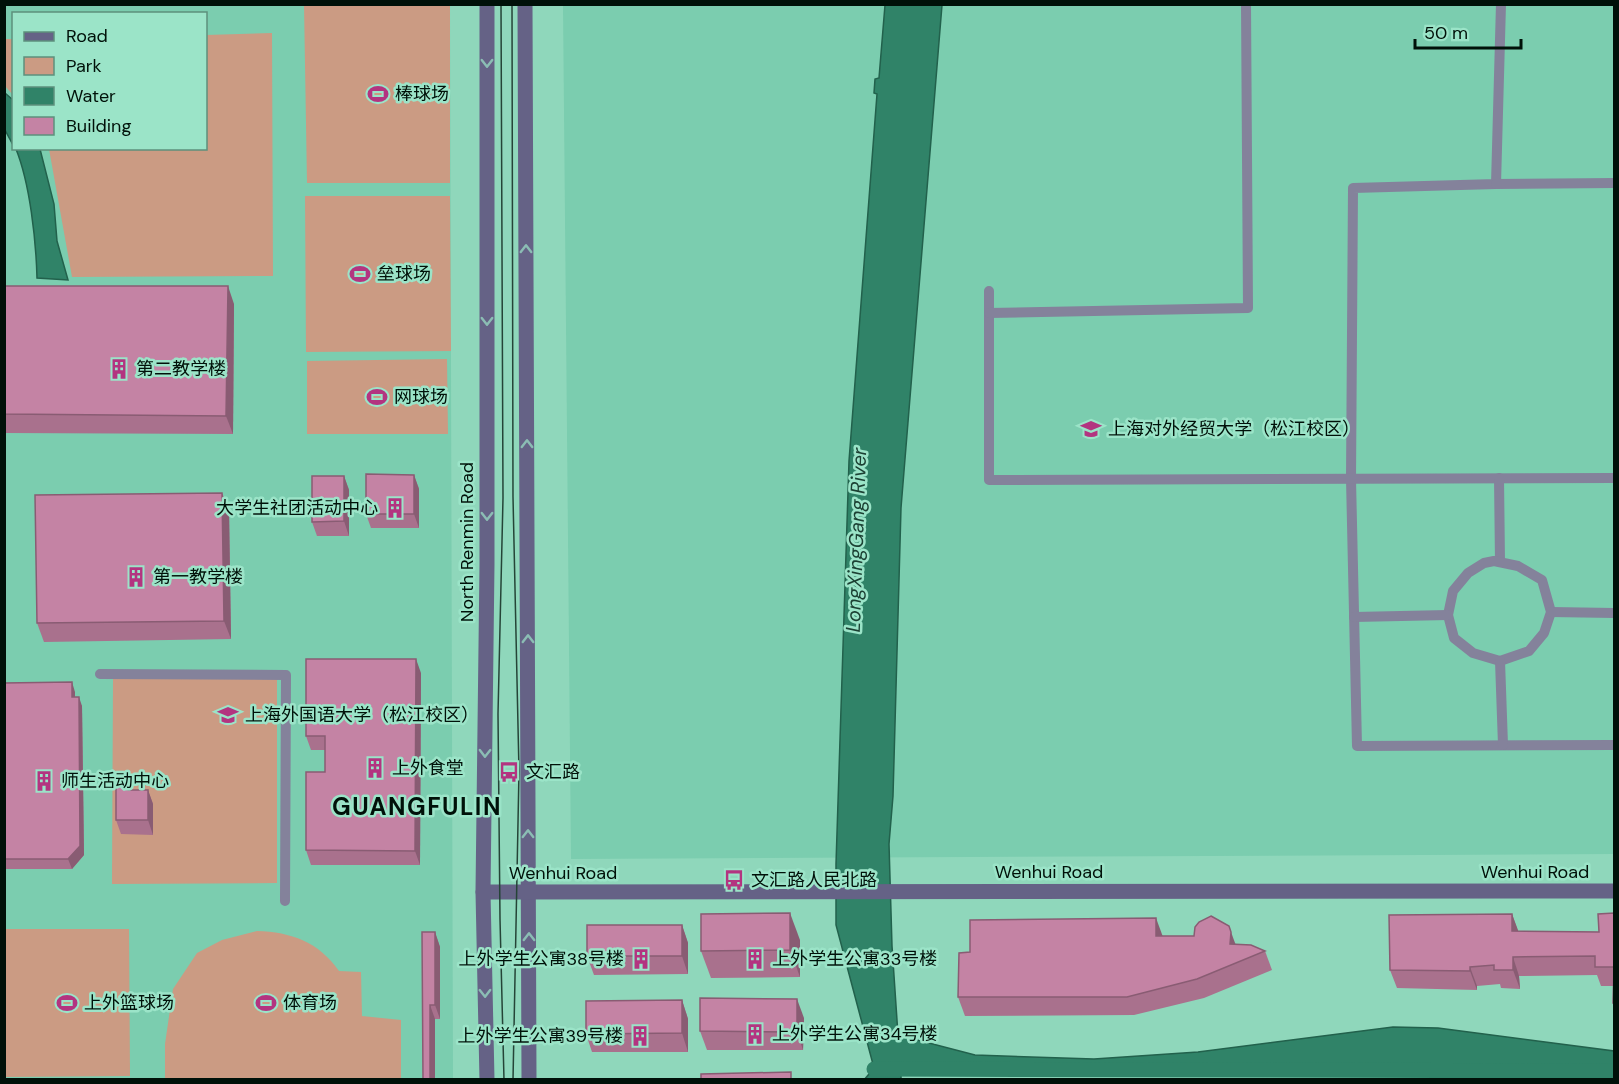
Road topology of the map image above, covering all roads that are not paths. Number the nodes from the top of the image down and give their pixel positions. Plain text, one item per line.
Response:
1 (487, 4) edge
2 (525, 4) edge
3 (1246, 4) edge
4 (1501, 4) edge
5 (1614, 183) edge
6 (1496, 184) junction
7 (989, 291) dead end
8 (989, 314) junction
9 (1351, 478) junction
10 (1499, 478) junction
11 (1614, 478) edge
12 (1500, 562) junction
13 (1551, 612) junction
14 (1614, 612) edge
15 (1448, 615) junction
16 (1354, 616) junction
17 (1500, 661) junction
18 (100, 674) dead end
19 (1503, 745) junction
20 (1614, 745) edge
21 (1614, 891) edge
22 (483, 892) junction
23 (529, 893) junction
24 (285, 901) dead end
25 (487, 1080) edge
26 (529, 1080) edge

1 -> 22 main road, North Renmin Road
23 -> 2 main road
3 - 8 street
4 - 6 street
5 - 6 street
6 - 9 street
7 - 8 street
8 - 9 street
9 - 10 street
9 - 16 street
10 - 11 street
10 - 12 street
12 - 13 street
12 - 15 street
13 - 14 street
13 - 17 street
15 - 16 street
15 - 17 street
16 - 19 street
17 - 19 street
18 - 24 street
19 - 20 street
21 - 23 main road, Wenhui Road
22 - 23 main road, Wenhui Road
22 -> 25 main road, North Renmin Road
26 -> 23 main road

